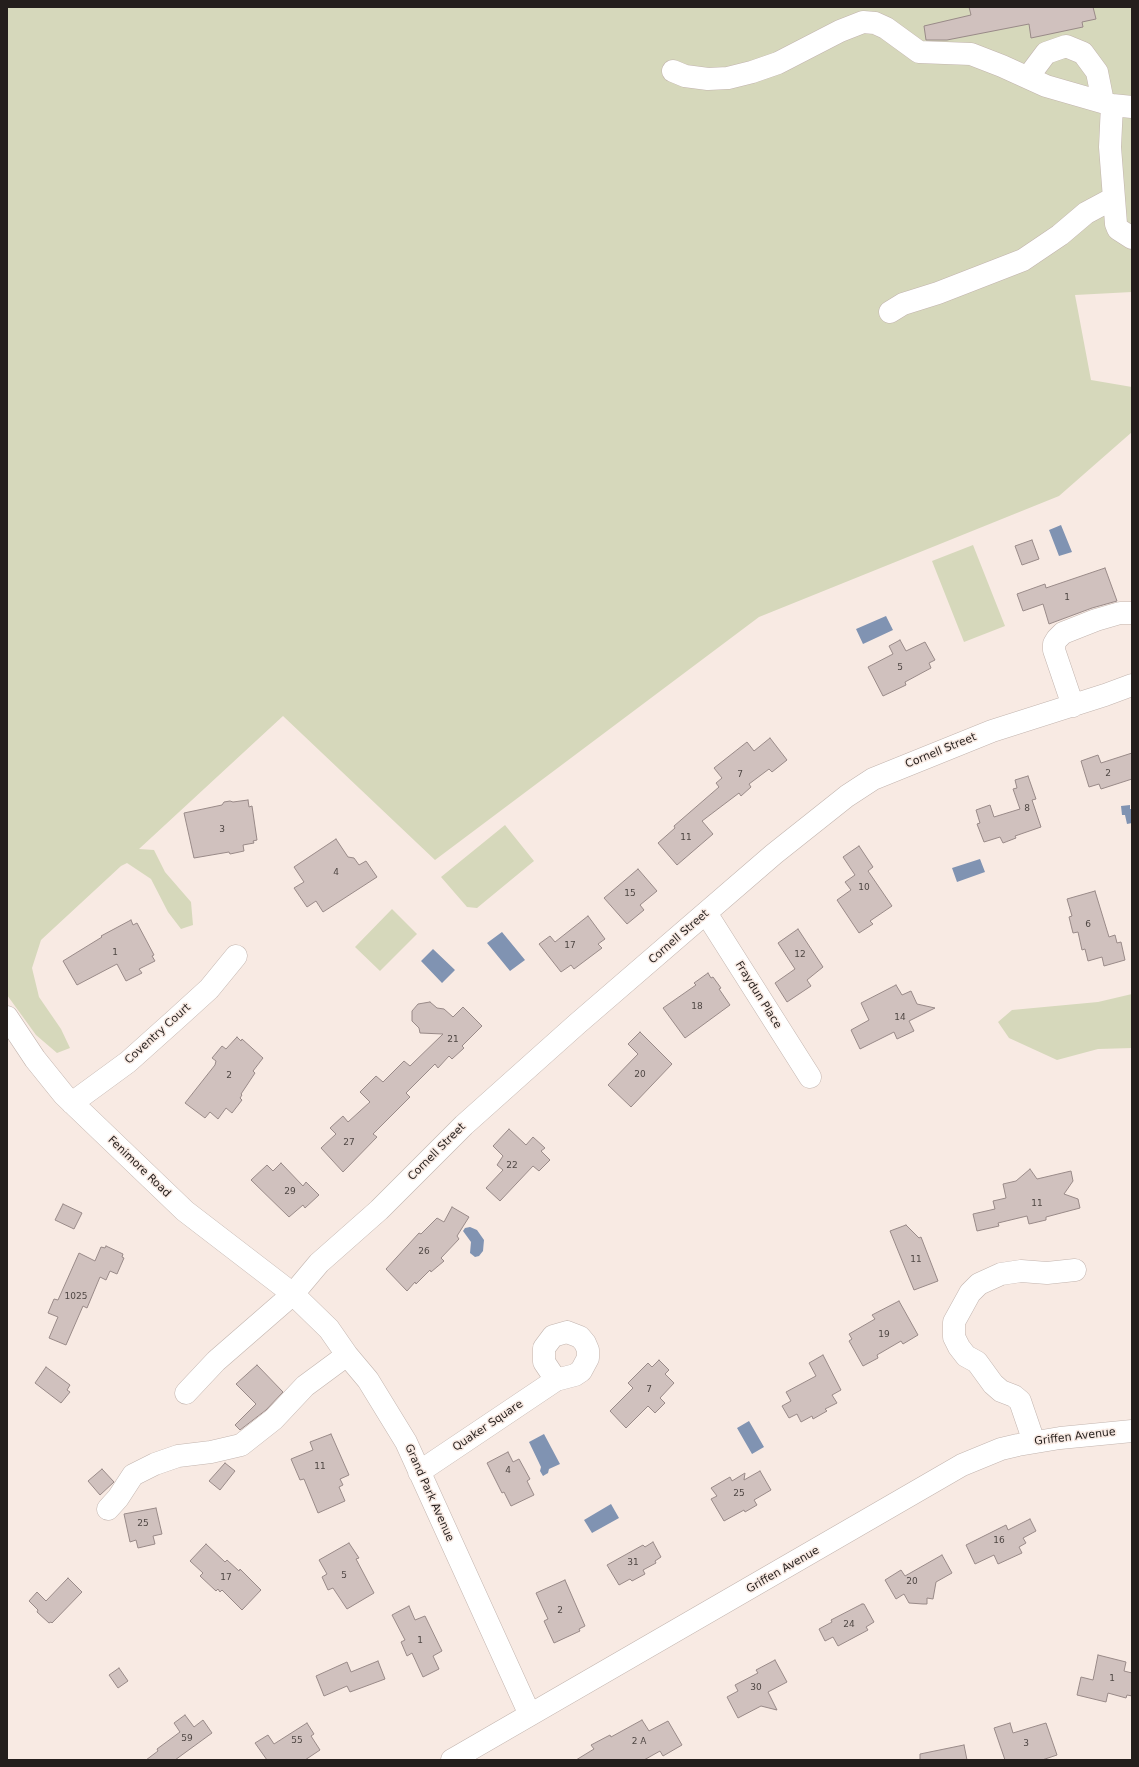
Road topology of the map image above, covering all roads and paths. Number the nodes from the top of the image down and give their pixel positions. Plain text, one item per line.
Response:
1 (673, 71) dead end
2 (1028, 77) junction
3 (1116, 104) edge
4 (1114, 198) junction
5 (1132, 238) edge
6 (890, 312) dead end
7 (1132, 613) edge
8 (1132, 685) edge
9 (1073, 706) junction
10 (706, 913) junction
11 (236, 956) dead end
12 (7, 1017) edge
13 (810, 1077) dead end
14 (72, 1103) junction
15 (1075, 1270) dead end
16 (293, 1294) junction
17 (347, 1355) junction
18 (556, 1380) dead end
19 (186, 1394) dead end
20 (1132, 1431) edge
21 (1034, 1442) junction
22 (419, 1472) junction
23 (108, 1508) dead end
24 (530, 1715) junction
25 (452, 1760) edge

1 - 2 street
2 - 3 street
2 - 3 street
3 - 4 street
4 - 5 street
4 - 6 street
7 - 9 street
8 - 9 street, Cornell Street
9 - 10 street, Cornell Street
10 - 13 street, Fraydun Place
10 - 16 street, Cornell Street
11 - 14 street, Coventry Court
12 - 14 street, Fenimore Road
14 - 16 street, Fenimore Road
15 - 21 street
16 - 17 street, Grand Park Avenue
16 - 19 street, Cornell Street
17 - 22 street, Grand Park Avenue
17 - 23 street
18 - 22 street, Quaker Square
20 - 21 street, Griffen Avenue
21 - 24 street, Griffen Avenue
22 - 24 street, Grand Park Avenue
24 - 25 street, Griffen Avenue

